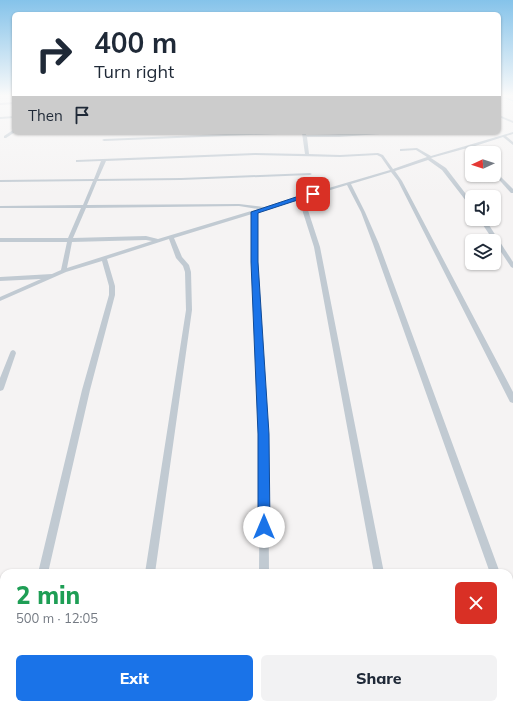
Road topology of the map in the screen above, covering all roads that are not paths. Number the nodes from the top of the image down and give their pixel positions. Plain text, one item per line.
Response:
1 (12, 132) edge
2 (513, 133) edge
3 (276, 134) edge
4 (305, 134) edge
5 (316, 134) edge
6 (366, 134) edge
7 (504, 136) junction
8 (5, 137) dead end
9 (104, 140) dead end
10 (513, 144) edge
11 (472, 146) edge
12 (465, 148) edge
13 (401, 150) dead end
14 (307, 154) junction
15 (429, 158) junction
16 (77, 160) dead end
17 (104, 160) junction
18 (393, 170) junction
19 (310, 174) dead end
20 (501, 178) edge
21 (97, 180) junction
22 (0, 181) edge
23 (348, 183) junction
24 (513, 192) edge
25 (465, 196) edge
26 (301, 197) junction
27 (85, 207) junction
28 (0, 208) edge
29 (264, 208) junction
30 (254, 212) junction
31 (487, 226) edge
32 (171, 237) junction
33 (0, 240) edge
34 (70, 240) junction
35 (159, 241) junction
36 (104, 258) junction
37 (513, 266) edge
38 (64, 271) junction
39 (54, 276) junction
40 (0, 278) edge
41 (0, 298) edge
42 (13, 354) dead end
43 (0, 388) edge
44 (513, 400) edge
45 (44, 569) edge
46 (151, 569) edge
47 (264, 569) edge
48 (377, 569) edge
49 (494, 569) edge

1 - 8 street
2 - 7 street
3 - 9 street
4 - 14 street
5 - 6 street
7 - 10 street
7 - 11 street
12 - 15 street
13 - 15 street
14 - 17 street
14 - 18 street
15 - 18 street
15 - 25 street
16 - 17 street
17 - 21 street
18 - 23 street
18 - 44 street
19 - 21 street
20 - 24 street
21 - 22 street
21 - 27 street
23 - 26 street
23 - 49 street
26 - 29 street
26 - 48 street
27 - 28 street
27 - 29 street
27 - 34 street
29 - 30 street
30 - 32 street
30 - 47 street
31 - 37 street
32 - 35 street
32 - 46 street
33 - 34 street
34 - 35 street
34 - 38 street
35 - 36 street
36 - 38 street
36 - 45 street
38 - 39 street
39 - 40 street
39 - 41 street
42 - 43 street

